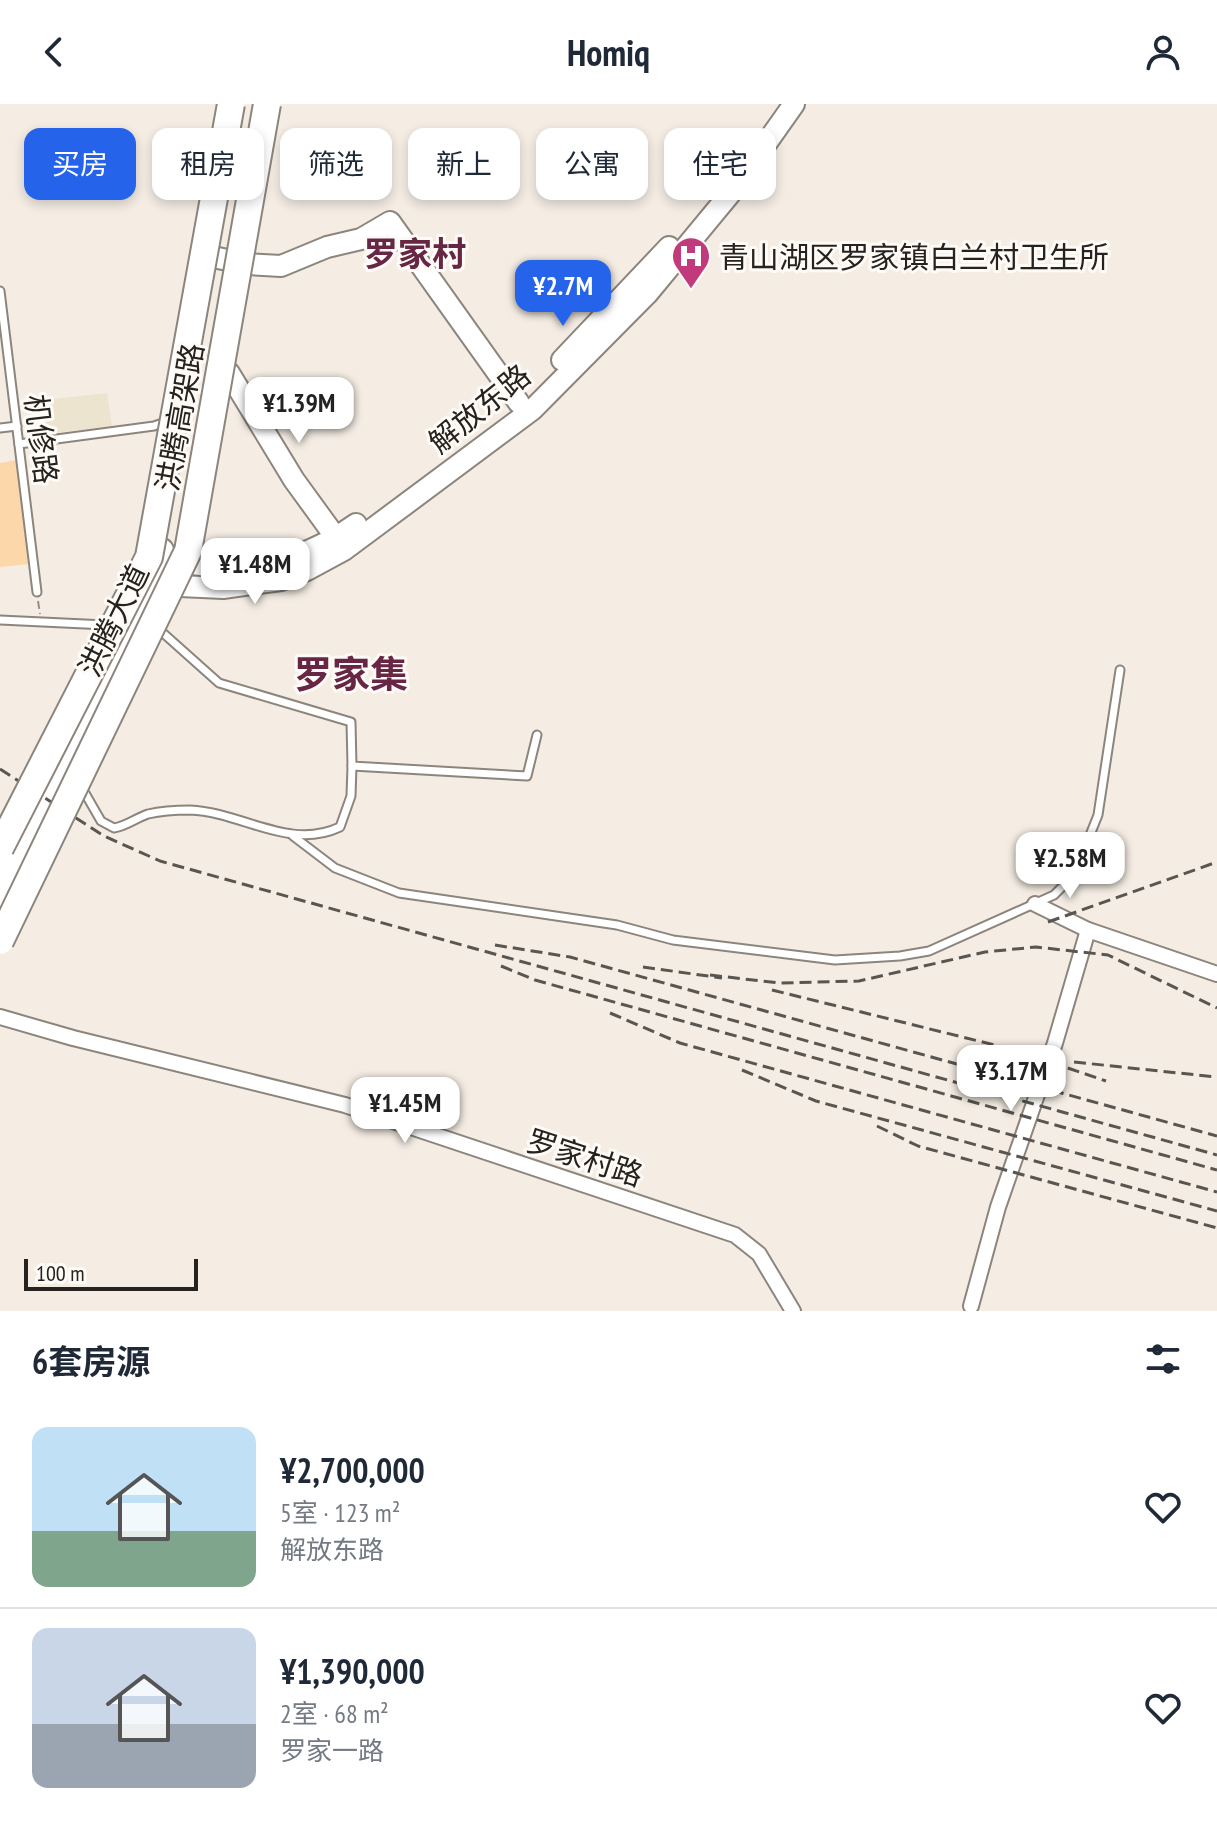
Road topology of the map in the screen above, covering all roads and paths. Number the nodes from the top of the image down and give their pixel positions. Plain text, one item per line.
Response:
1 (231, 104) edge
2 (241, 104) edge
3 (267, 104) edge
4 (276, 104) edge
5 (778, 104) edge
6 (794, 104) edge
7 (213, 257) junction
8 (247, 264) junction
9 (0, 291) edge
10 (229, 373) junction
11 (188, 400) junction
12 (519, 403) junction
13 (17, 426) junction
14 (0, 428) edge
15 (19, 444) junction
16 (341, 544) junction
17 (167, 562) junction
18 (157, 585) junction
19 (37, 592) joint
20 (0, 620) edge
21 (42, 623) junction
22 (136, 627) junction
23 (1120, 670) dead end
24 (537, 735) dead end
25 (352, 766) junction
26 (81, 786) dead end
27 (0, 822) edge
28 (37, 825) junction
29 (293, 836) junction
30 (0, 848) edge
31 (0, 875) edge
32 (1035, 904) junction
33 (0, 908) edge
34 (1088, 930) junction
35 (0, 941) edge
36 (1217, 974) edge
37 (0, 1017) edge
38 (971, 1306) dead end
39 (793, 1311) edge

1 - 30 highway, 洪腾高架路, bridge
2 - 7 main road, 洪腾大道
3 - 35 highway, 洪腾高架路, bridge
4 - 8 main road, 洪腾大道
5 - 12 main road, 解放东路
6 - 16 main road, 解放东路
7 - 8 main road
7 - 11 main road, 洪腾大道
8 - 10 main road, 洪腾大道
8 - 12 main road
9 - 13 lane, 机修路
10 - 16 main road
10 - 17 main road, 洪腾大道
11 - 15 lane
11 - 17 main road, 洪腾大道
12 - 16 main road, 解放东路
13 - 14 lane
13 - 15 lane, 机修路
15 - 19 lane, 机修路
16 - 17 main road, 解放东路
16 - 18 main road, 解放东路
17 - 18 main road, 洪腾大道
18 - 22 main road, 洪腾大道
19 - 21 path
20 - 21 lane
21 - 22 lane
22 - 25 lane
22 - 28 main road, 洪腾大道
23 - 32 lane
24 - 25 lane
25 - 29 lane
26 - 29 lane
27 - 28 main road
28 - 31 main road, 洪腾大道
28 - 33 main road, 洪腾大道
29 - 32 lane
32 - 34 street
34 - 36 street
34 - 38 street
37 - 39 street, 罗家村路

